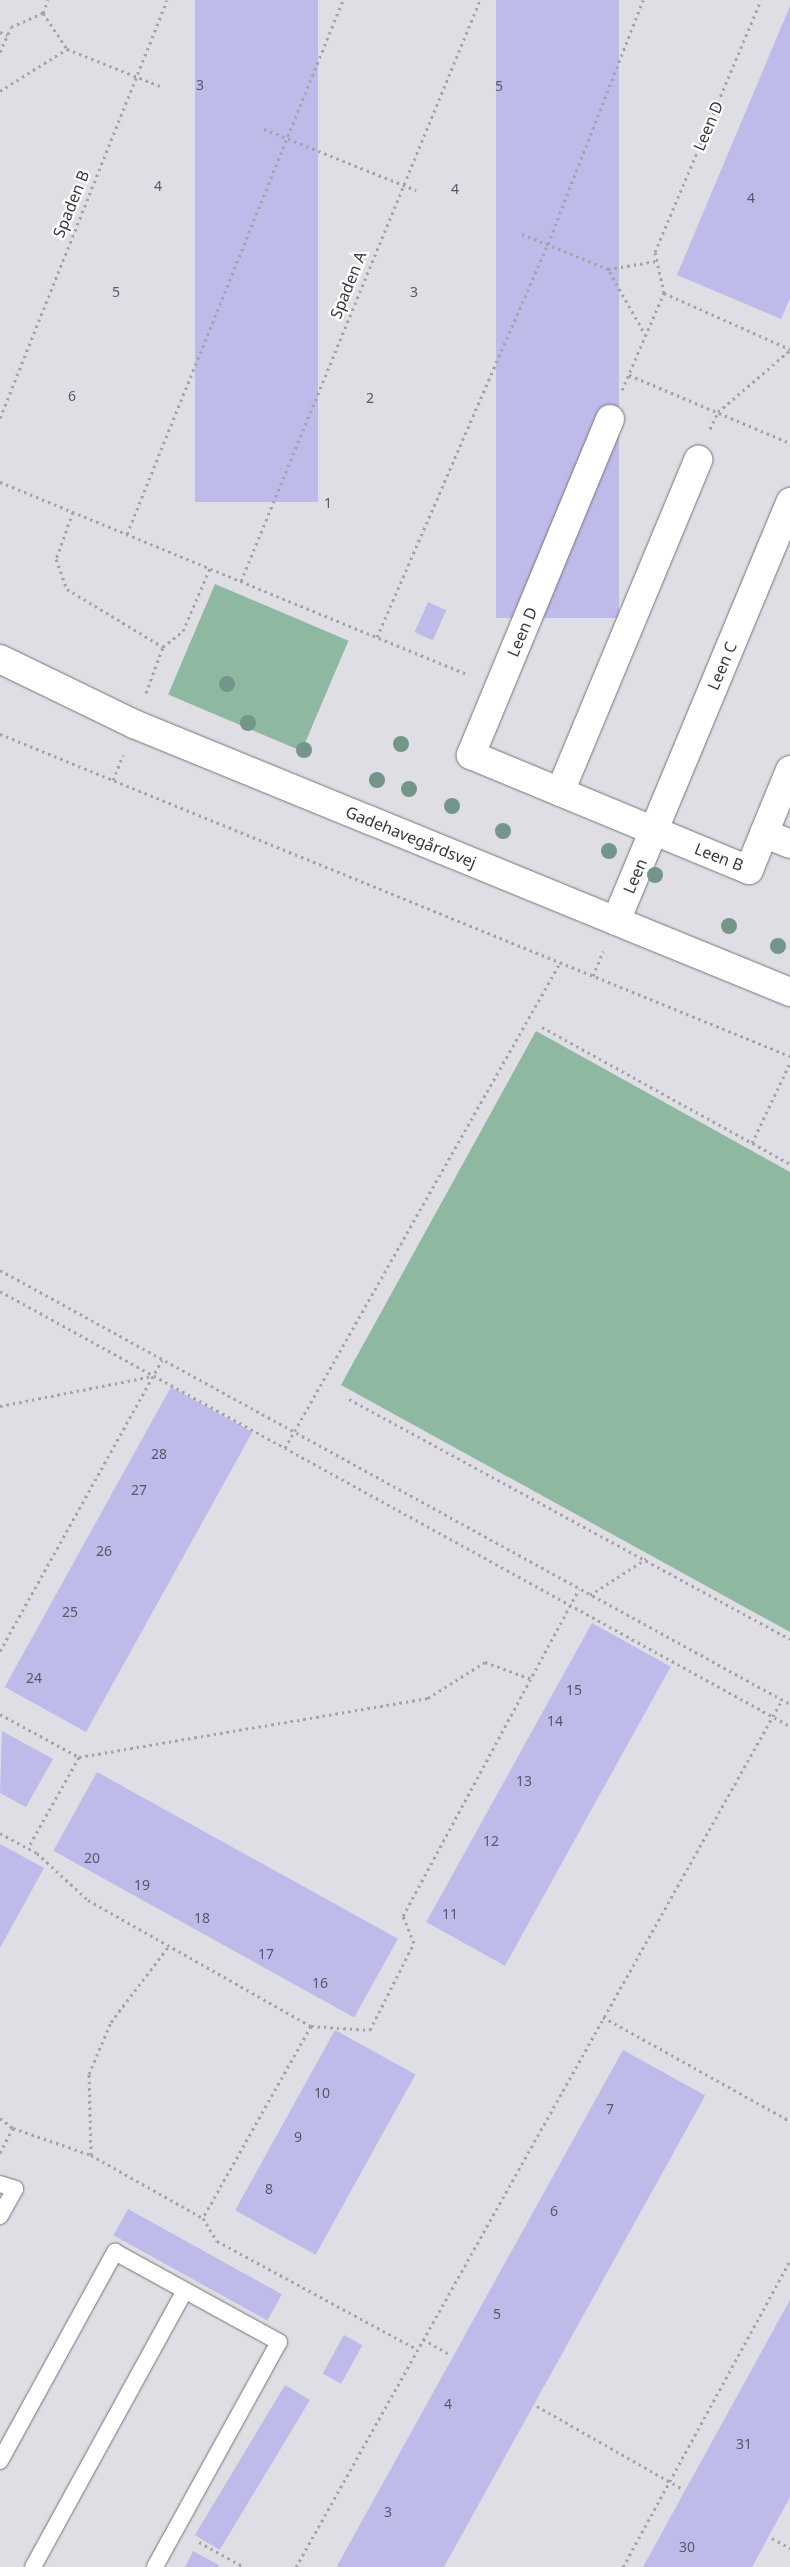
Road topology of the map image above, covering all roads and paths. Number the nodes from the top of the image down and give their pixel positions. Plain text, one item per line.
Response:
1 (48, 0) edge
2 (167, 0) edge
3 (343, 0) edge
4 (480, 0) edge
5 (643, 0) edge
6 (761, 0) edge
7 (43, 13) junction
8 (0, 32) edge
9 (7, 36) junction
10 (67, 49) junction
11 (0, 52) edge
12 (136, 76) junction
13 (160, 86) dead end
14 (0, 91) edge
15 (264, 129) dead end
16 (286, 138) junction
17 (403, 184) junction
18 (416, 190) dead end
19 (522, 234) dead end
20 (548, 244) junction
21 (656, 261) junction
22 (608, 269) junction
23 (664, 293) junction
24 (646, 336) junction
25 (790, 350) edge
26 (629, 375) junction
27 (718, 412) junction
28 (0, 418) edge
29 (610, 419) joint
30 (790, 443) edge
31 (698, 460) joint
32 (0, 482) edge
33 (790, 502) edge
34 (73, 512) junction
35 (127, 534) junction
36 (210, 568) junction
37 (241, 581) junction
38 (377, 637) junction
39 (163, 647) junction
40 (0, 660) edge
41 (0, 668) edge
42 (33, 678) junction
43 (499, 687) junction
44 (134, 724) junction
45 (0, 734) edge
46 (790, 770) edge
47 (113, 780) junction
48 (560, 792) junction
49 (654, 830) junction
50 (764, 833) junction
51 (790, 844) edge
52 (616, 921) junction
53 (560, 963) junction
54 (790, 992) edge
55 (542, 1027) dead end
56 (790, 1056) edge
57 (790, 1063) edge
58 (752, 1142) junction
59 (790, 1164) edge
60 (0, 1270) edge
61 (0, 1291) edge
62 (162, 1360) junction
63 (154, 1376) junction
64 (349, 1399) dead end
65 (0, 1406) edge
66 (294, 1433) junction
67 (286, 1448) junction
68 (646, 1559) junction
69 (579, 1589) junction
70 (590, 1595) junction
71 (570, 1606) junction
72 (790, 1639) edge
73 (0, 1651) edge
74 (532, 1679) junction
75 (782, 1700) junction
76 (790, 1704) edge
77 (0, 1714) edge
78 (772, 1717) junction
79 (790, 1726) edge
80 (78, 1757) junction
81 (0, 1833) edge
82 (28, 1848) junction
83 (169, 1946) junction
84 (603, 2017) junction
85 (311, 2026) junction
86 (0, 2118) edge
87 (790, 2121) edge
88 (13, 2128) junction
89 (0, 2153) edge
90 (92, 2155) junction
91 (0, 2184) edge
92 (0, 2216) edge
93 (203, 2218) junction
94 (790, 2261) edge
95 (185, 2291) junction
96 (422, 2339) junction
97 (417, 2349) junction
98 (451, 2355) dead end
99 (537, 2406) dead end
100 (0, 2461) edge
101 (669, 2482) junction
102 (684, 2490) dead end
103 (176, 2529) junction
104 (772, 2538) dead end
105 (790, 2548) edge
106 (33, 2567) edge
107 (155, 2567) edge
108 (244, 2567) edge
109 (296, 2567) edge
110 (623, 2567) edge

1 - 7 path
2 - 12 path, Spaden B
3 - 16 path
4 - 17 path, Spaden A
5 - 20 path
6 - 21 path, Leen D
7 - 9 path
7 - 10 path
8 - 9 path
9 - 11 path
10 - 12 path
10 - 14 path
12 - 13 path
12 - 28 path, Spaden B
15 - 16 path
16 - 17 path
16 - 35 path
17 - 18 path
17 - 37 path, Spaden A
19 - 20 path
20 - 22 path
20 - 38 path
21 - 22 path
21 - 23 path
22 - 24 path
23 - 24 path
23 - 25 path
24 - 26 path
25 - 27 path
26 - 27 path
26 - 29 path
27 - 30 path
27 - 31 path
29 - 43 street, Leen D
31 - 48 street
32 - 34 path
33 - 49 street, Leen C
34 - 35 path
34 - 39 path
35 - 36 path
36 - 37 path
36 - 39 path
37 - 38 path
38 - 43 path
39 - 44 path
40 - 42 street, Gadehavegårdsvej
41 - 42 street, Gadehavegårdsvej
42 - 44 street, Gadehavegårdsvej
43 - 48 street, Leen D
44 - 47 path
44 - 52 street, Gadehavegårdsvej
45 - 47 path
46 - 50 street, Leen B
47 - 53 path
48 - 49 street, Leen D
49 - 50 street, Leen B
49 - 52 street, Leen
50 - 51 street
52 - 54 street, Gadehavegårdsvej
53 - 56 path
53 - 66 path
55 - 58 path
57 - 58 path
58 - 59 path
60 - 62 path
61 - 63 path
62 - 63 path
62 - 66 path
63 - 65 path
63 - 67 path
63 - 73 path
64 - 68 path
66 - 67 path
66 - 69 path
67 - 71 path
68 - 70 path
68 - 72 path
69 - 70 path
69 - 71 path
70 - 75 path
71 - 74 path
71 - 78 path
74 - 80 path
74 - 85 path
75 - 76 path
75 - 78 path
77 - 80 path
78 - 79 path
78 - 84 path
80 - 82 path
81 - 82 path
82 - 83 path
83 - 85 path
83 - 90 path
84 - 87 path
84 - 96 path
85 - 93 path
86 - 88 path
88 - 89 path
88 - 90 path
90 - 93 path
91 - 92 lane
93 - 97 path
94 - 101 path
95 - 100 lane
95 - 103 lane
95 - 106 lane
96 - 97 path
96 - 98 path
97 - 109 path
99 - 101 path
101 - 102 path
101 - 110 path
103 - 107 lane
103 - 108 path
104 - 105 path

